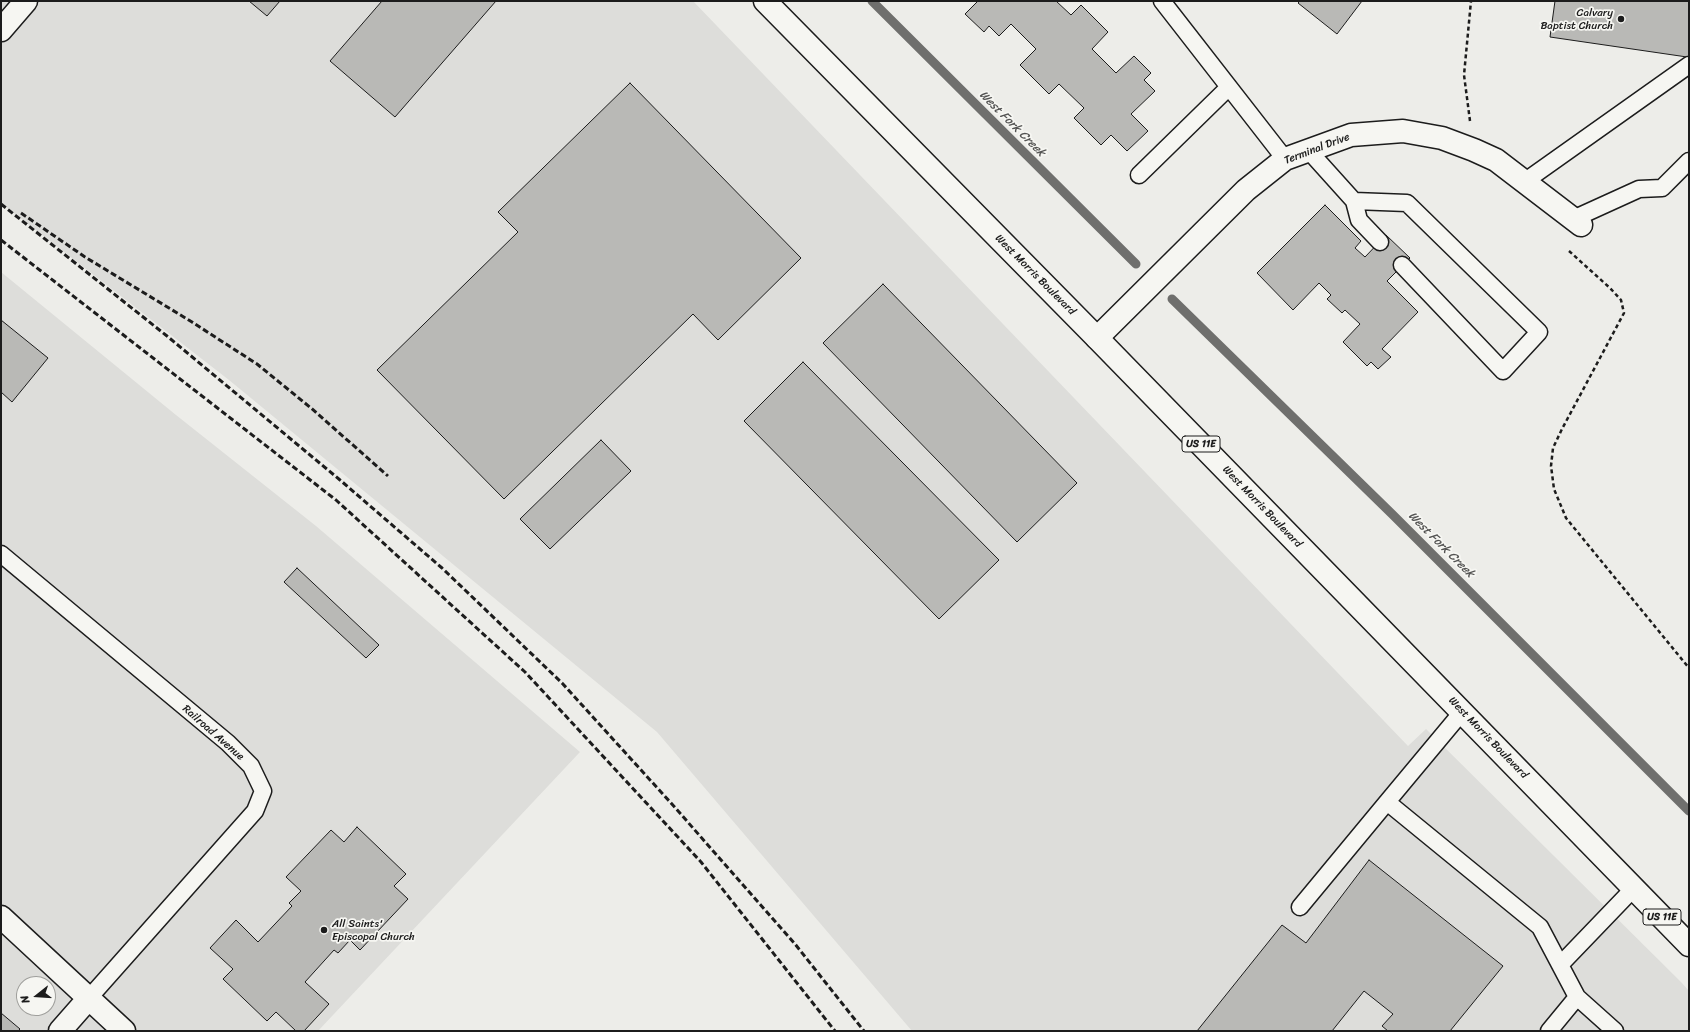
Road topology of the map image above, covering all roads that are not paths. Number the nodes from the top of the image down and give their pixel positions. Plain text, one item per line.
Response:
1 (26, 1) edge
2 (766, 1) edge
3 (1162, 1) edge
4 (1, 30) edge
5 (1689, 65) edge
6 (1229, 87) junction
7 (1310, 151) junction
8 (1285, 159) junction
9 (1689, 161) edge
10 (1139, 175) dead end
11 (1524, 182) junction
12 (1354, 201) junction
13 (1577, 222) joint
14 (1380, 242) dead end
15 (1402, 265) dead end
16 (1097, 338) junction
17 (1, 554) edge
18 (1462, 712) junction
19 (1386, 802) junction
20 (1634, 888) junction
21 (1300, 907) dead end
22 (1, 917) edge
23 (1689, 945) edge
24 (1560, 964) junction
25 (1577, 997) junction
26 (89, 998) junction
27 (60, 1031) edge
28 (124, 1031) edge
29 (1549, 1031) edge
30 (1615, 1031) edge

1 - 4 main road
2 - 16 main road, West Morris Boulevard / US 11E
3 - 6 lane
5 - 11 lane
6 - 8 lane
6 - 10 lane
7 - 8 main road, Terminal Drive
7 - 11 main road, Terminal Drive
7 - 12 lane
8 - 16 main road, Terminal Drive
9 - 13 lane
11 - 13 main road, Terminal Drive
12 - 14 lane
12 - 15 lane
16 - 18 main road, West Morris Boulevard / US 11E
17 - 26 lane, Railroad Avenue
18 - 19 lane
18 - 20 main road, West Morris Boulevard / US 11E
19 - 21 lane
19 - 24 lane
20 - 23 main road, West Morris Boulevard / US 11E
20 - 24 lane
22 - 26 main road
24 - 25 lane
25 - 29 lane
25 - 30 lane
26 - 27 main road
26 - 28 main road

